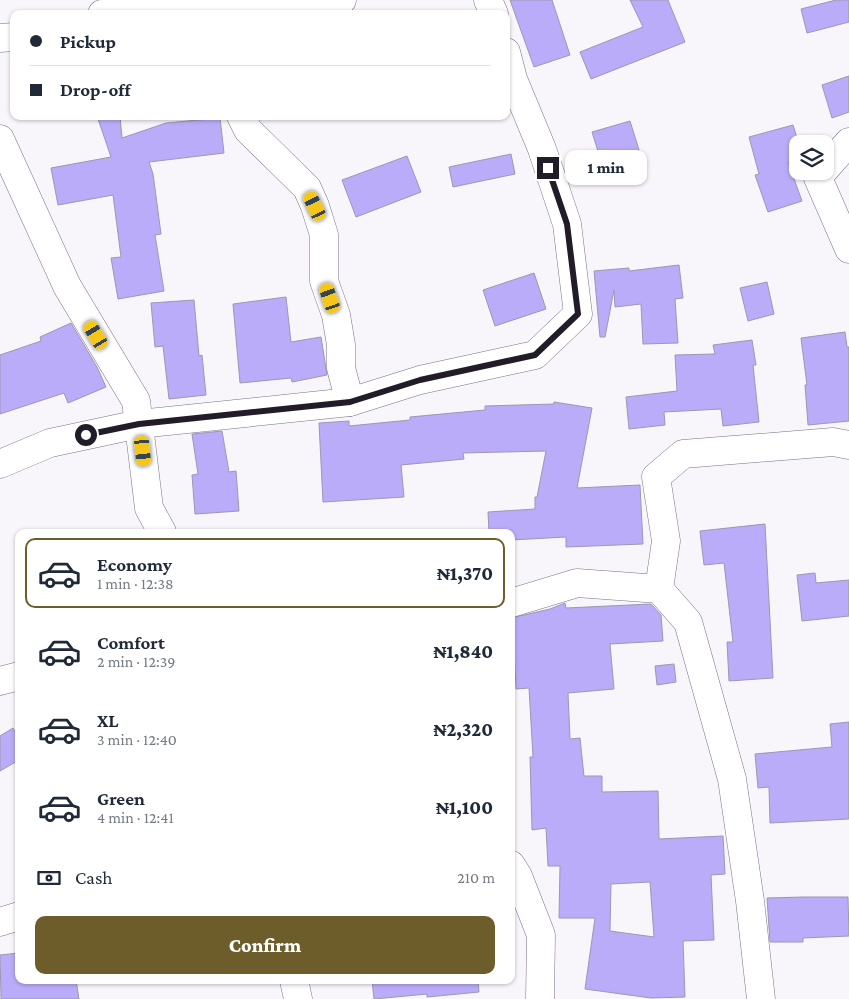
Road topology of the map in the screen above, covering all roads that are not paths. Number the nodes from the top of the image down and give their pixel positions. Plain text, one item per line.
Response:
1 (215, 0) edge
2 (342, 0) edge
3 (116, 10) edge
4 (223, 10) edge
5 (510, 67) edge
6 (243, 120) edge
7 (0, 142) edge
8 (849, 142) edge
9 (834, 159) edge
10 (819, 180) edge
11 (849, 249) edge
12 (350, 402) junction
13 (139, 424) junction
14 (849, 445) edge
15 (0, 464) edge
16 (160, 529) edge
17 (659, 589) junction
18 (515, 602) edge
19 (15, 677) edge
20 (0, 681) edge
21 (515, 875) edge
22 (15, 917) edge
23 (0, 922) edge
24 (295, 984) edge
25 (298, 999) edge
26 (540, 999) edge
27 (761, 999) edge

1 - 2 street
1 - 3 street
1 - 4 street
5 - 12 street
6 - 12 street
7 - 13 street
8 - 9 street
10 - 11 street
12 - 13 street
13 - 15 street
13 - 16 street
14 - 17 street
17 - 18 street
17 - 27 street
19 - 20 street
21 - 26 street
22 - 23 street
24 - 25 street

